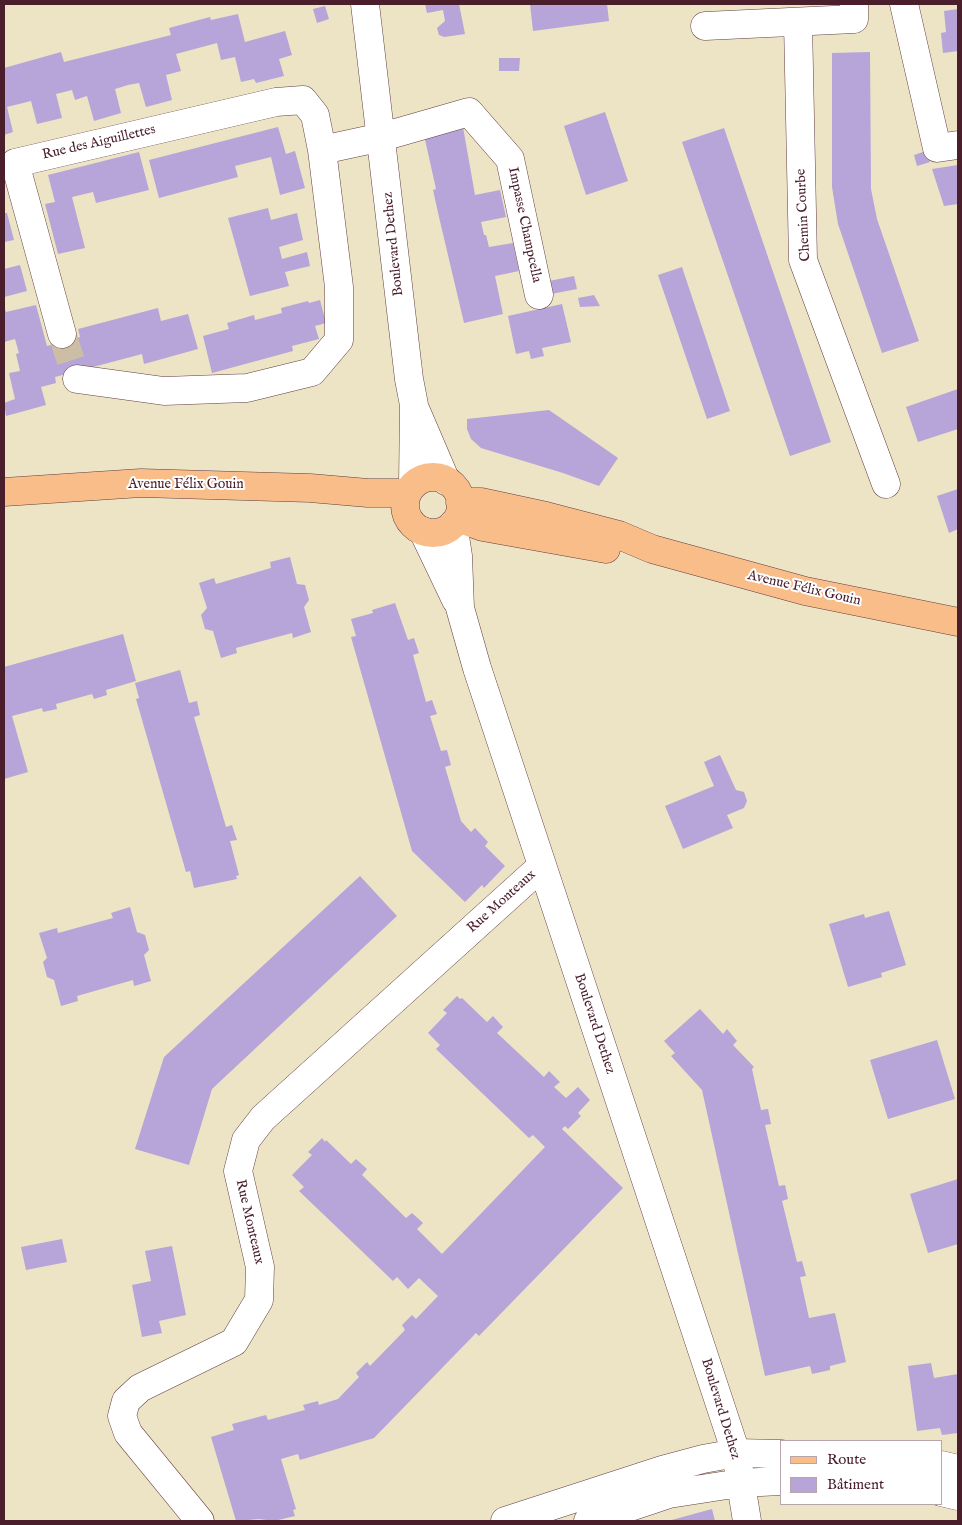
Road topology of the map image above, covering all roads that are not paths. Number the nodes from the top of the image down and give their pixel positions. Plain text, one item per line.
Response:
1 (365, 4) edge
2 (854, 4) edge
3 (904, 4) edge
4 (798, 22) junction
5 (705, 26) dead end
6 (382, 137) junction
7 (958, 146) edge
8 (322, 150) junction
9 (539, 295) dead end
10 (62, 334) tunnel mouth
11 (77, 379) dead end
12 (414, 405) junction
13 (886, 484) dead end
14 (4, 492) edge
15 (409, 496) junction
16 (454, 506) junction
17 (422, 531) junction
18 (460, 608) junction
19 (958, 622) edge
20 (542, 866) junction
21 (736, 1453) junction
22 (780, 1454) edge
23 (942, 1465) edge
24 (958, 1468) edge
25 (780, 1481) edge
26 (740, 1483) junction
27 (942, 1492) edge
28 (958, 1496) edge
29 (200, 1521) edge
30 (505, 1521) edge
31 (588, 1521) edge
32 (747, 1521) edge

1 - 6 street, Boulevard Dethez
2 - 4 street
3 - 7 street
4 - 5 street
4 - 13 street, Chemin Courbe
6 - 8 street
6 - 9 street, Impasse Champcella
6 - 12 street, Boulevard Dethez
8 - 10 street, Rue des Aiguillettes
8 - 11 street, Rue des Aiguillettes
12 - 15 street, Boulevard Dethez
12 - 16 street, Boulevard Dethez
14 - 15 main road, Avenue Félix Gouin
15 - 16 main road, Avenue Félix Gouin
15 - 17 main road
16 - 17 main road, Avenue Félix Gouin
16 - 18 street, Boulevard Dethez
16 - 19 main road, Avenue Félix Gouin
17 - 18 street
18 - 20 street, Boulevard Dethez
20 - 21 street, Boulevard Dethez
20 - 29 street, Rue Monteaux
21 - 22 street
21 - 26 street, Boulevard Dethez
21 - 30 street
23 - 24 street
25 - 26 street
26 - 31 street
26 - 32 street, Boulevard Dethez
27 - 28 street

